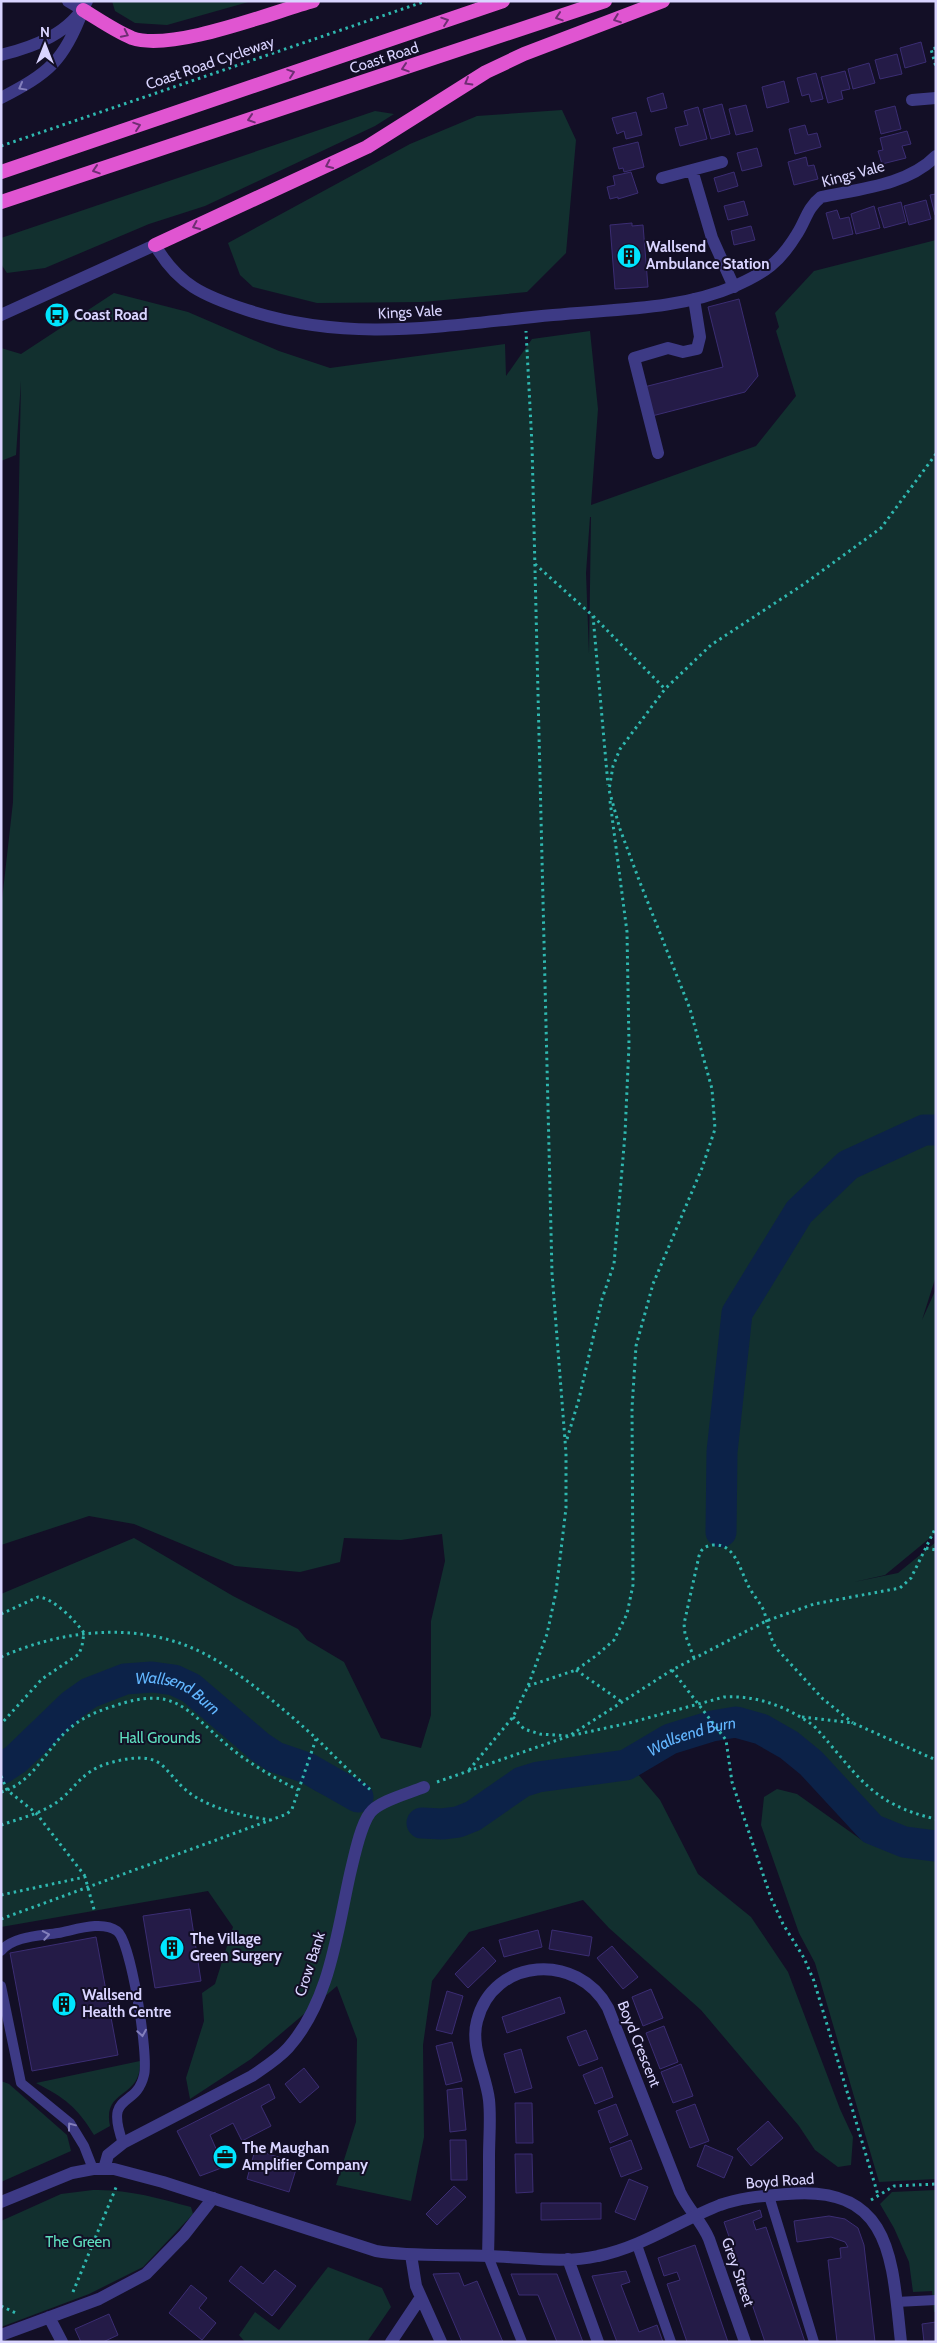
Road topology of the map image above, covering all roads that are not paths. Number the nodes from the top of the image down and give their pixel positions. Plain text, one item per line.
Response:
1 (68, 1) edge
2 (313, 1) edge
3 (503, 1) edge
4 (605, 1) edge
5 (663, 1) edge
6 (85, 5) edge
7 (1, 55) edge
8 (1, 98) edge
9 (936, 98) edge
10 (912, 100) dead end
11 (936, 156) edge
12 (722, 162) dead end
13 (692, 170) junction
14 (5, 171) edge
15 (662, 178) dead end
16 (4, 201) edge
17 (154, 245) junction
18 (734, 286) junction
19 (694, 299) junction
20 (1, 315) edge
21 (658, 453) dead end
22 (424, 1787) road end
23 (1, 1951) edge
24 (1, 1986) edge
25 (123, 2143) junction
26 (99, 2169) junction
27 (769, 2196) junction
28 (212, 2198) junction
29 (1, 2202) edge
30 (694, 2216) junction
31 (637, 2245) junction
32 (411, 2255) junction
33 (488, 2256) junction
34 (568, 2259) junction
35 (421, 2297) junction
36 (936, 2300) edge
37 (896, 2302) junction
38 (49, 2317) junction
39 (1, 2335) edge
40 (62, 2342) edge
41 (391, 2342) edge
42 (441, 2342) edge
43 (522, 2342) edge
44 (598, 2342) edge
45 (671, 2342) edge
46 (744, 2342) edge
47 (814, 2342) edge
48 (901, 2342) edge

1 - 6 street
6 -> 2 highway
14 -> 3 highway, Coast Road
4 -> 16 highway, Coast Road
5 -> 17 highway
6 - 7 street
6 -> 8 street
9 - 10 street
11 - 18 street, Kings Vale
12 - 13 street
13 - 15 street
13 - 18 street
17 - 19 street, Kings Vale
17 - 20 street
18 - 19 street, Kings Vale
19 - 21 street
22 - 25 street, Crow Bank
23 -> 25 lane
26 -> 24 lane
25 - 26 street, Crow Bank
26 - 28 street
26 - 29 street
27 - 30 street, Boyd Road
27 - 37 street, Boyd Road
27 - 47 lane
28 - 32 street, Boyd Road
28 - 38 street
30 - 31 street, Boyd Road
30 - 33 street, Boyd Crescent
30 - 46 street, Grey Street
31 - 34 street, Boyd Road
31 - 45 lane
32 - 33 street, Boyd Road
32 - 35 street
33 - 34 street, Boyd Road
33 - 43 lane
34 - 44 street
35 - 41 street
35 - 42 street
36 - 37 lane
37 - 48 street, Boyd Road
38 - 39 street
38 - 40 street

